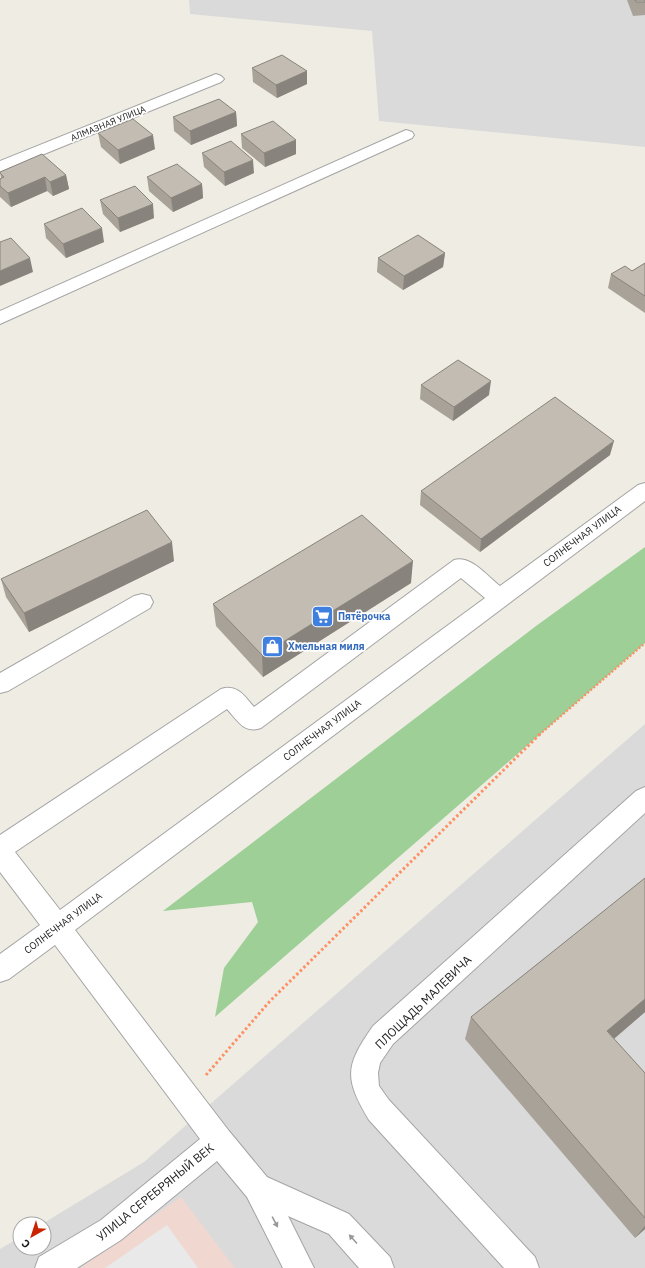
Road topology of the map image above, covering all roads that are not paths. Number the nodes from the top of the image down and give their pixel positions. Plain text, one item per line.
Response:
1 (216, 79) dead end
2 (406, 135) dead end
3 (0, 167) edge
4 (0, 318) edge
5 (645, 490) edge
6 (500, 598) junction
7 (142, 602) dead end
8 (0, 684) edge
9 (645, 798) edge
10 (0, 851) edge
11 (56, 928) junction
12 (0, 970) edge
13 (219, 1141) junction
14 (257, 1187) junction
15 (50, 1268) edge
16 (299, 1268) edge
17 (378, 1268) edge
18 (524, 1268) edge

1 - 3 street, АЛМАЗНАЯ УЛИЦА
2 - 4 street
5 - 6 street, СОЛНЕЧНАЯ УЛИЦА
6 - 10 street
6 - 11 street, СОЛНЕЧНАЯ УЛИЦА
7 - 8 street
9 - 18 street, ПЛОЩАДЬ МАЛЕВИЧА
10 - 11 street
11 - 12 street, СОЛНЕЧНАЯ УЛИЦА
11 - 13 street
13 - 14 street
13 - 15 street, УЛИЦА СЕРЕБРЯНЫЙ ВЕК
14 -> 16 street
17 -> 14 street

